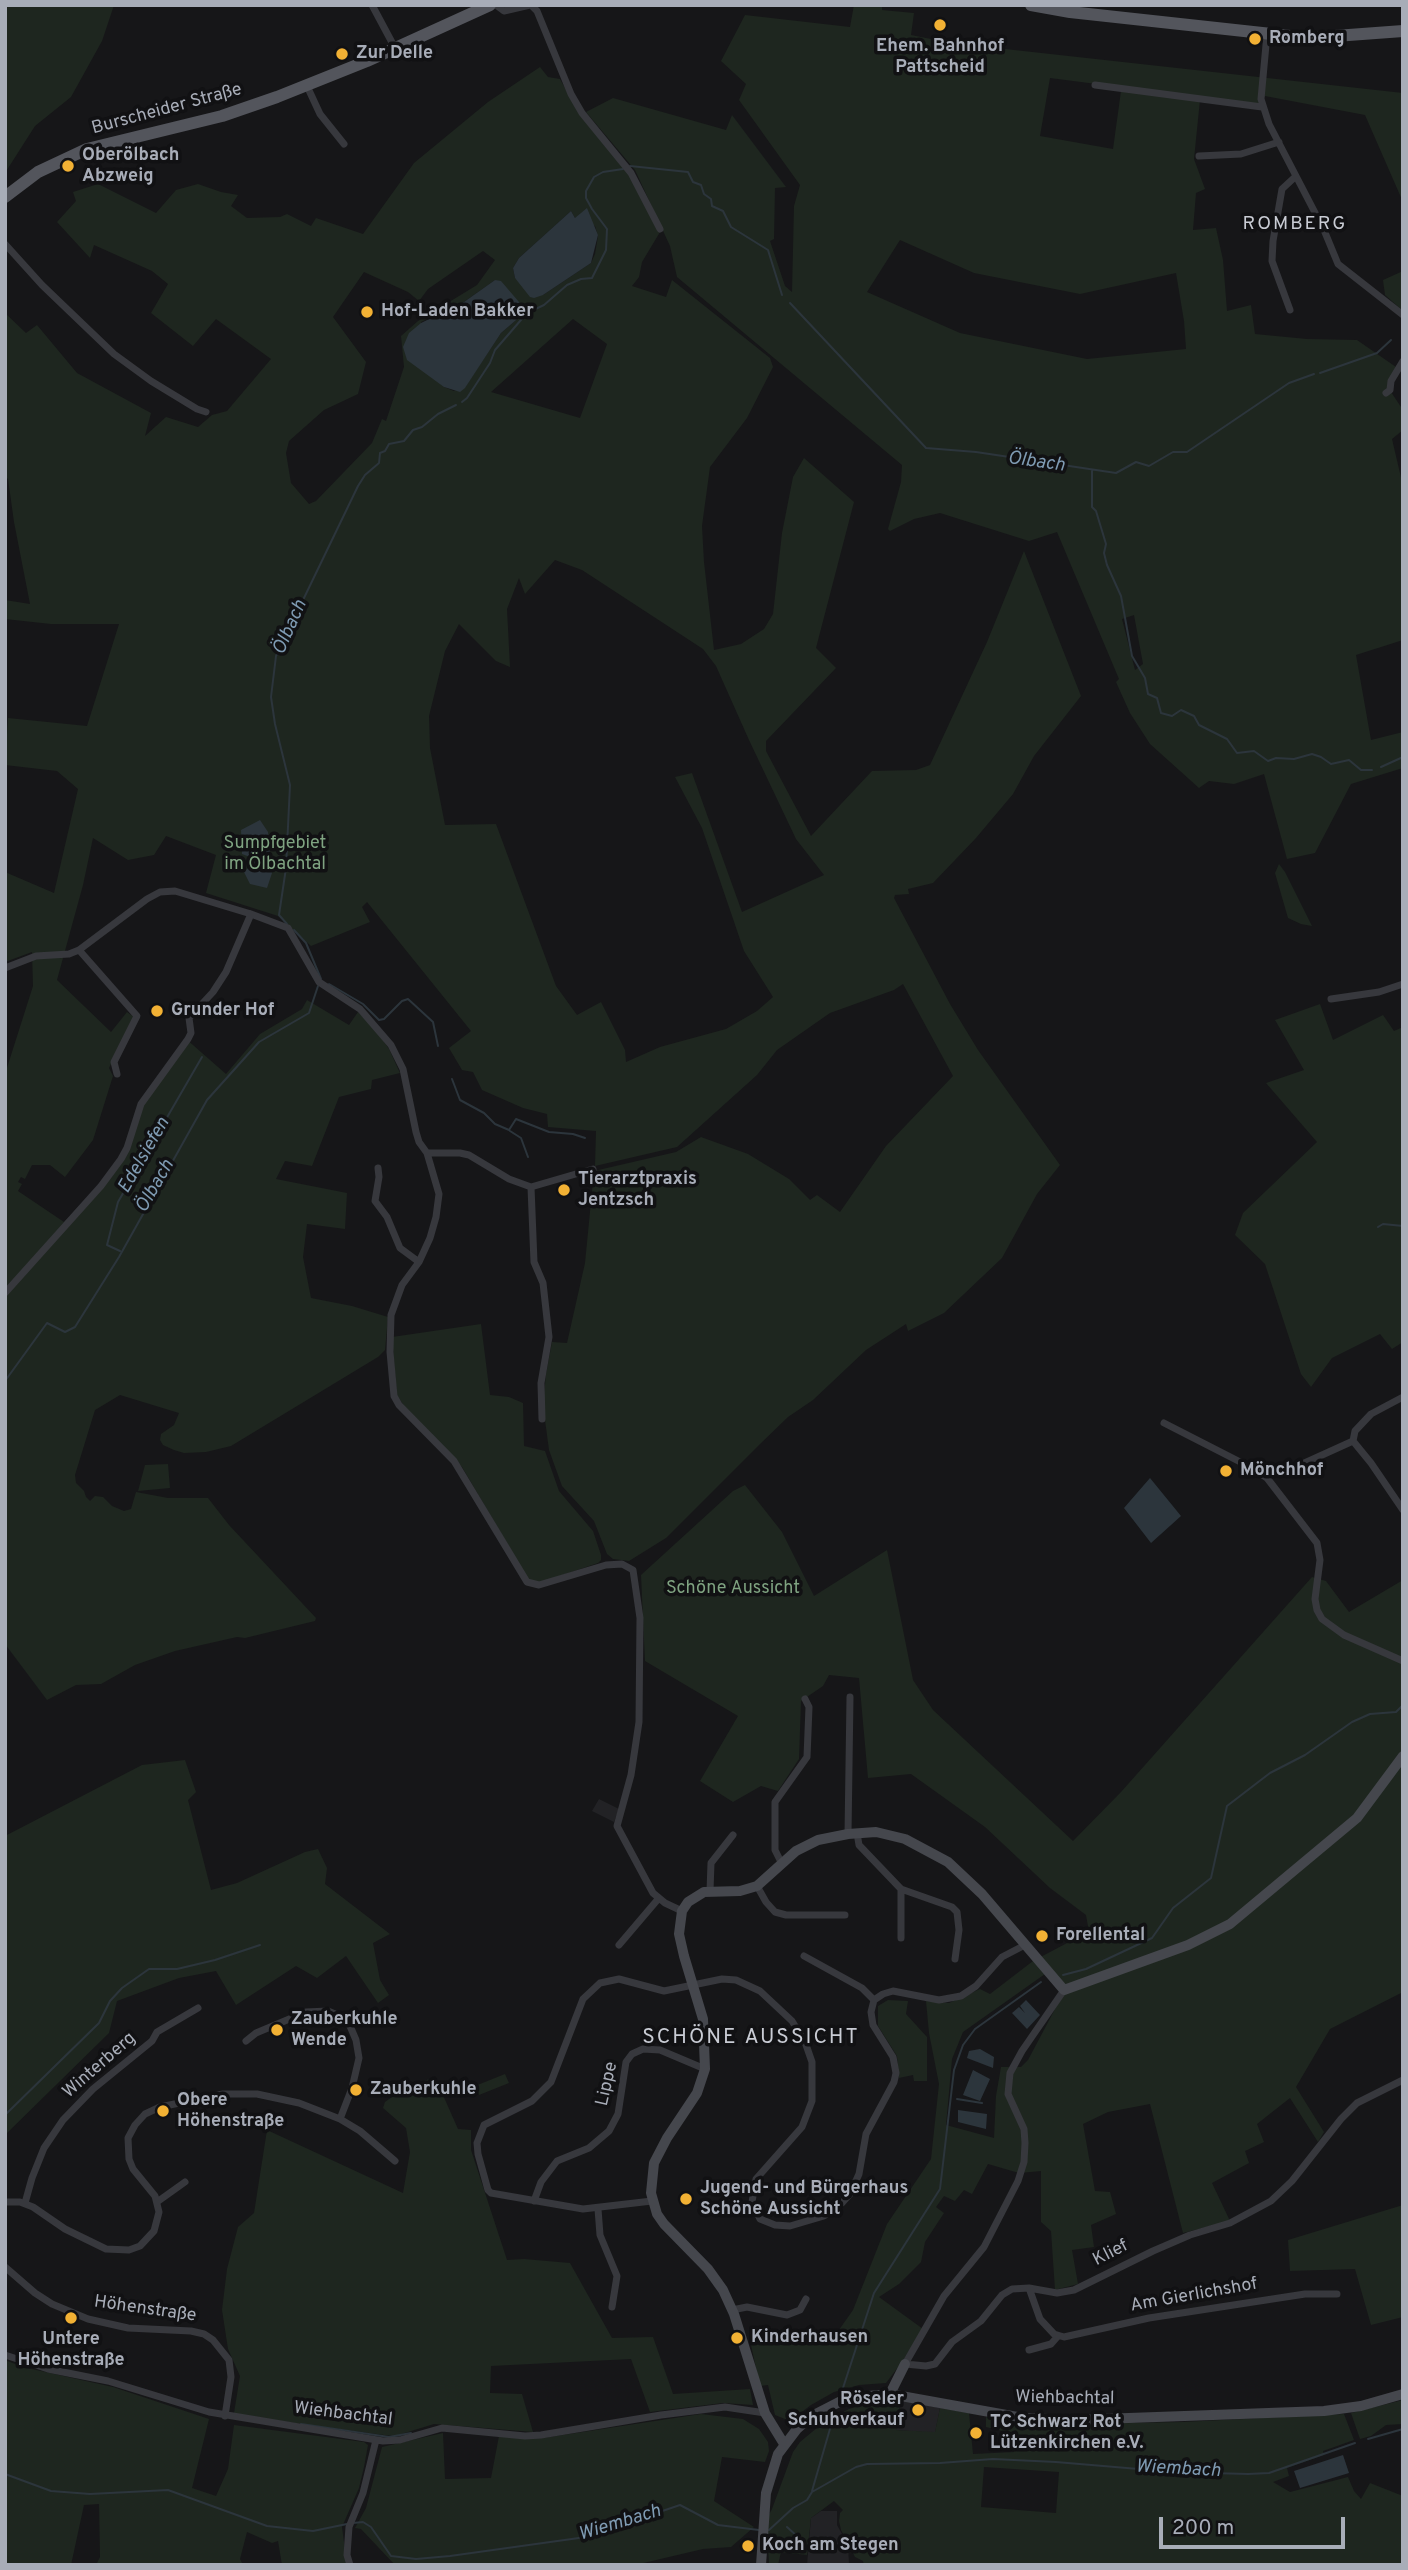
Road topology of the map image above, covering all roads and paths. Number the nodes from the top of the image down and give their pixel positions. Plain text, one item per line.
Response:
1 (372, 5) edge
2 (490, 5) edge
3 (496, 5) edge
4 (530, 5) edge
5 (1031, 5) edge
6 (1403, 31) edge
7 (1266, 34) junction
8 (395, 48) junction
9 (1095, 85) dead end
10 (307, 86) junction
11 (1262, 107) junction
12 (1279, 142) junction
13 (344, 144) dead end
14 (1199, 156) dead end
15 (1295, 177) junction
16 (5, 197) edge
17 (660, 229) dead end
18 (5, 244) edge
19 (1290, 310) dead end
20 (1403, 315) edge
21 (1403, 361) edge
22 (1386, 393) dead end
23 (206, 412) dead end
24 (251, 914) junction
25 (79, 950) junction
26 (5, 968) edge
27 (1403, 984) edge
28 (1331, 999) dead end
29 (117, 1074) dead end
30 (427, 1153) junction
31 (378, 1168) dead end
32 (593, 1169) dead end
33 (531, 1188) junction
34 (419, 1262) junction
35 (5, 1293) edge
36 (1403, 1397) edge
37 (542, 1419) dead end
38 (1164, 1423) dead end
39 (1353, 1441) junction
40 (1267, 1478) junction
41 (1403, 1510) edge
42 (1403, 1661) edge
43 (849, 1697) dead end
44 (805, 1699) dead end
45 (1403, 1756) edge
46 (853, 1833) junction
47 (733, 1835) dead end
48 (782, 1864) junction
49 (757, 1886) junction
50 (901, 1889) junction
51 (710, 1891) junction
52 (659, 1898) junction
53 (682, 1911) junction
54 (845, 1915) dead end
55 (901, 1938) dead end
56 (619, 1945) dead end
57 (1025, 1945) junction
58 (804, 1955) dead end
59 (956, 1959) dead end
60 (694, 1985) junction
61 (1064, 1990) junction
62 (874, 2000) junction
63 (198, 2008) dead end
64 (246, 2041) dead end
65 (705, 2069) junction
66 (1403, 2080) edge
67 (340, 2119) junction
68 (395, 2161) dead end
69 (185, 2182) dead end
70 (534, 2201) junction
71 (652, 2201) junction
72 (5, 2202) edge
73 (157, 2202) junction
74 (25, 2203) junction
75 (598, 2209) junction
76 (5, 2267) edge
77 (1028, 2288) junction
78 (1337, 2294) dead end
79 (806, 2300) dead end
80 (612, 2307) dead end
81 (732, 2310) junction
82 (1058, 2336) junction
83 (1029, 2350) dead end
84 (5, 2355) edge
85 (905, 2364) junction
86 (890, 2394) junction
87 (1403, 2394) edge
88 (765, 2413) junction
89 (225, 2416) junction
90 (376, 2440) junction
91 (784, 2444) junction
92 (350, 2565) edge
93 (761, 2565) edge

1 - 8 street
2 - 8 main road, Burscheider Straße
3 - 4 street
4 - 17 street
5 - 7 main road
6 - 7 main road
7 - 11 street
8 - 10 main road, Burscheider Straße
9 - 11 street
10 - 13 street
10 - 16 main road, Burscheider Straße
11 - 12 street
12 - 14 street
12 - 15 street
15 - 19 street
15 - 20 street
18 - 23 street
21 - 22 street
24 - 25 street
24 - 30 street
24 - 35 street
25 - 26 street
25 - 29 street
27 - 28 street
30 - 33 street
30 - 34 street
31 - 34 street
32 - 33 street
33 - 37 street
34 - 52 street
36 - 39 street
38 - 40 street
39 - 40 street
39 - 41 street
40 - 42 street
43 - 46 street
44 - 48 street
45 - 61 street
46 - 48 street
46 - 50 street
46 - 57 street
47 - 51 street
48 - 49 street
49 - 51 street
49 - 54 street
50 - 55 street
50 - 59 street
51 - 53 street
52 - 53 street
52 - 56 street
53 - 60 street
57 - 61 street
57 - 62 street
58 - 62 street
60 - 62 street
60 - 65 street
60 - 70 street
61 - 85 street
63 - 74 street, Winterberg
64 - 67 street
65 - 70 street, Lippe
65 - 71 street
66 - 77 street, Klief
67 - 68 street
67 - 73 street
69 - 73 street
70 - 75 street
71 - 75 street
71 - 81 street
72 - 74 street
73 - 74 street
75 - 80 street
76 - 89 street, Höhenstraße
77 - 82 street
77 - 85 street, Klief
78 - 82 street, Am Gierlichshof
79 - 81 street
81 - 88 street
82 - 83 street, Am Gierlichshof
84 - 89 street, Wiehbachtal
85 - 86 street
86 - 87 street, Wiehbachtal
86 - 91 street, Wiehbachtal
88 - 90 street, Wiehbachtal
88 - 91 street
89 - 90 street, Wiehbachtal
90 - 92 street
91 - 93 street

